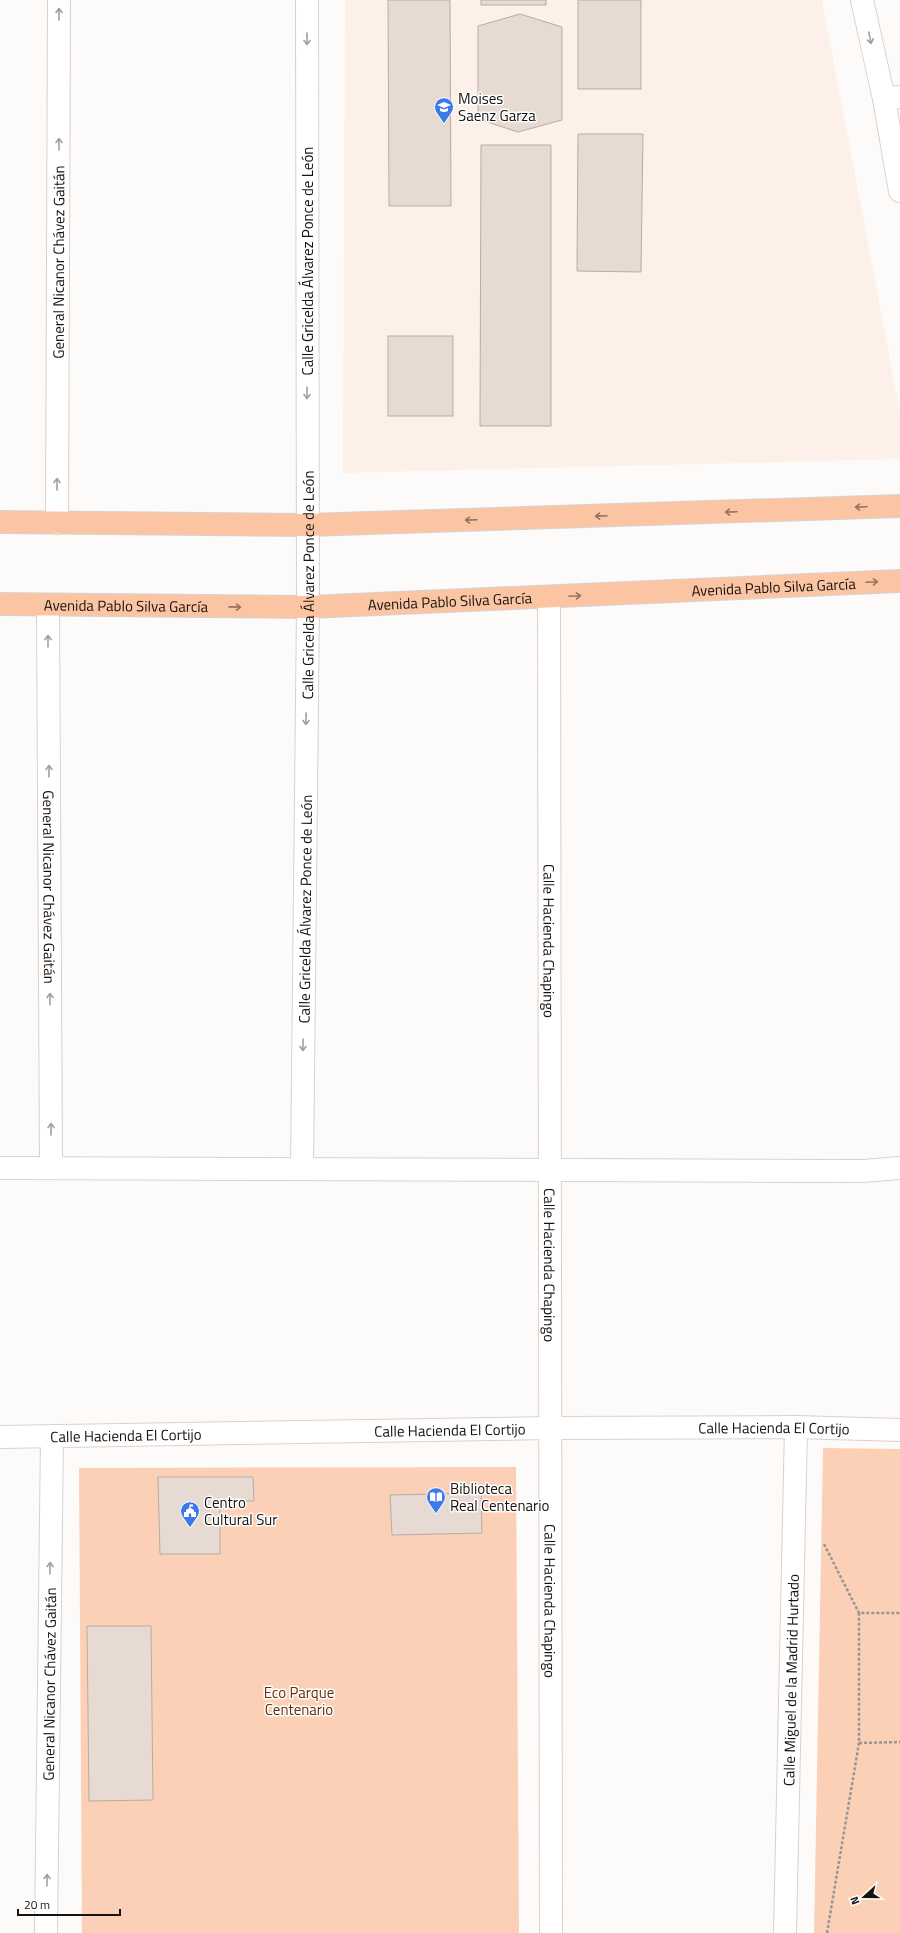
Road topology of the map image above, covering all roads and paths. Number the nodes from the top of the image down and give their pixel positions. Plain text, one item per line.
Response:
1 (60, 0) edge
2 (307, 0) edge
3 (862, 0) edge
4 (892, 98) edge
5 (900, 191) edge
6 (900, 506) edge
7 (0, 522) edge
8 (57, 523) junction
9 (307, 525) junction
10 (900, 581) edge
11 (550, 597) junction
12 (0, 604) edge
13 (48, 605) junction
14 (308, 608) junction
15 (0, 1168) edge
16 (51, 1168) junction
17 (900, 1168) edge
18 (302, 1169) junction
19 (550, 1170) junction
20 (796, 1426) junction
21 (550, 1428) junction
22 (900, 1430) edge
23 (52, 1436) junction
24 (0, 1437) edge
25 (823, 1541) dead end
26 (859, 1613) junction
27 (900, 1613) edge
28 (859, 1742) junction
29 (900, 1742) edge
30 (46, 1933) edge
31 (551, 1933) edge
32 (784, 1933) edge
33 (827, 1933) edge

8 -> 1 street, General Nicanor Chávez Gaitán
2 -> 9 street, Calle Gricelda Álvarez Ponce de León
3 -> 4 street
4 - 5 street
6 -> 9 main road
7 - 8 main road
8 - 9 main road
9 - 14 street, Calle Gricelda Álvarez Ponce de León
11 -> 10 main road, Avenida Pablo Silva García
11 - 14 main road, Avenida Pablo Silva García
11 - 19 street, Calle Hacienda Chapingo
12 - 13 main road, Avenida Pablo Silva García
13 -> 14 main road, Avenida Pablo Silva García
16 -> 13 street, General Nicanor Chávez Gaitán
14 -> 18 street, Calle Gricelda Álvarez Ponce de León
15 - 16 street
16 - 18 street
17 - 19 street
18 - 19 street
19 - 21 street, Calle Hacienda Chapingo
20 - 21 street, Calle Hacienda El Cortijo
20 - 22 street, Calle Hacienda El Cortijo
20 - 32 street, Calle Miguel de la Madrid Hurtado
21 - 23 street, Calle Hacienda El Cortijo
21 - 31 street, Calle Hacienda Chapingo
23 - 24 street, Calle Hacienda El Cortijo
30 -> 23 street, General Nicanor Chávez Gaitán
25 - 26 path
26 - 27 path
26 - 28 path
28 - 29 path
28 - 33 path

